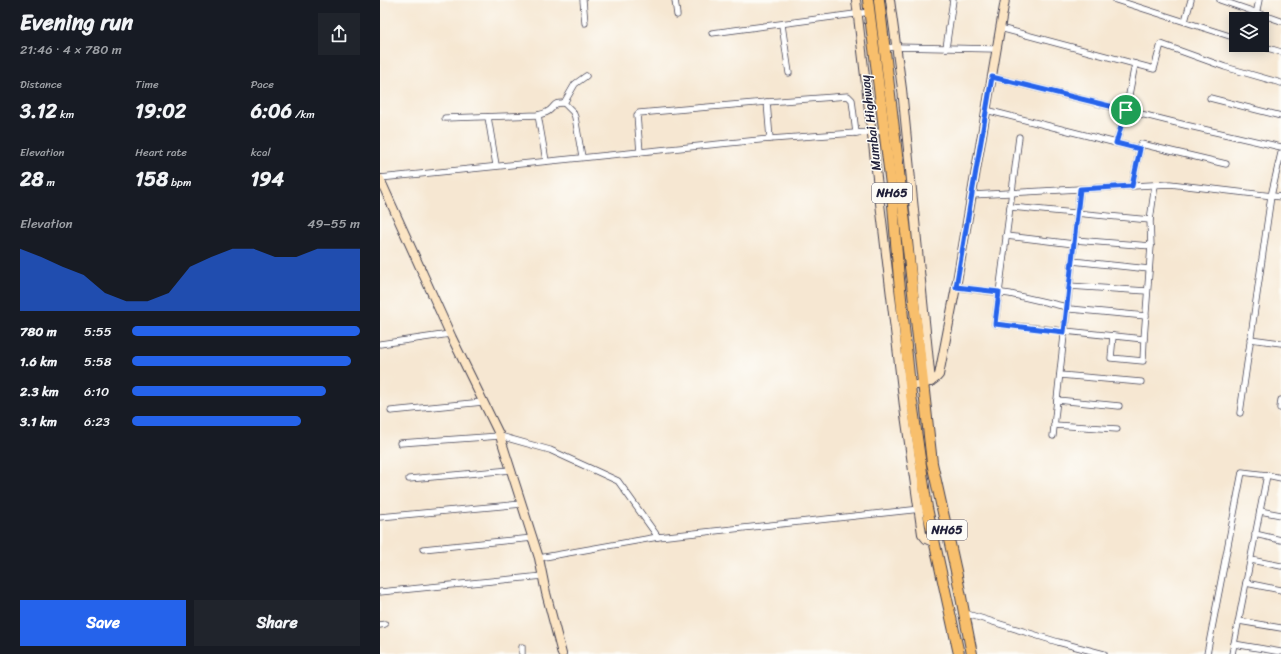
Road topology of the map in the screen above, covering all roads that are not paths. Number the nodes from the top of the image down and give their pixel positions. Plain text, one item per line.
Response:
1 (583, 0) edge
2 (676, 0) edge
3 (856, 0) edge
4 (868, 0) edge
5 (879, 0) edge
6 (890, 0) edge
7 (953, 0) edge
8 (1004, 0) edge
9 (1116, 0) edge
10 (1191, 0) edge
11 (1220, 0) edge
12 (1259, 0) edge
13 (1129, 2) edge
14 (870, 12) junction
15 (1257, 12) joint
16 (677, 15) dead end
17 (858, 15) junction
18 (1269, 16) edge
19 (1281, 20) edge
20 (1185, 21) junction
21 (586, 23) dead end
22 (782, 25) junction
23 (1000, 28) junction
24 (712, 33) dead end
25 (1229, 36) edge
26 (896, 47) junction
27 (885, 48) junction
28 (946, 48) junction
29 (1269, 48) edge
30 (996, 49) junction
31 (1281, 52) edge
32 (1135, 64) junction
33 (789, 73) dead end
34 (586, 76) dead end
35 (992, 77) junction
36 (1281, 83) edge
37 (1210, 98) dead end
38 (767, 102) junction
39 (564, 103) junction
40 (986, 110) junction
41 (1126, 110) junction
42 (538, 115) junction
43 (1281, 116) edge
44 (488, 117) junction
45 (445, 118) dead end
46 (884, 131) junction
47 (872, 132) junction
48 (856, 133) junction
49 (1019, 137) dead end
50 (770, 139) junction
51 (1116, 143) junction
52 (1281, 147) edge
53 (1140, 149) junction
54 (640, 152) junction
55 (1281, 153) edge
56 (582, 157) junction
57 (546, 161) junction
58 (1226, 164) dead end
59 (496, 165) junction
60 (380, 179) edge
61 (1155, 185) junction
62 (1132, 186) junction
63 (1080, 189) junction
64 (1011, 193) junction
65 (972, 195) junction
66 (1271, 196) junction
67 (1281, 197) edge
68 (1010, 207) junction
69 (1077, 213) junction
70 (1150, 220) junction
71 (1006, 236) junction
72 (1074, 242) junction
73 (1151, 246) junction
74 (1072, 261) junction
75 (1149, 269) junction
76 (1069, 286) junction
77 (956, 287) junction
78 (1147, 291) junction
79 (999, 292) junction
80 (1067, 307) junction
81 (1146, 316) junction
82 (1064, 332) junction
83 (450, 334) junction
84 (1113, 336) junction
85 (1144, 339) junction
86 (1250, 339) junction
87 (1281, 343) edge
88 (380, 344) edge
89 (1060, 375) junction
90 (1142, 382) dead end
91 (927, 383) junction
92 (906, 386) junction
93 (1057, 400) junction
94 (1281, 400) edge
95 (484, 402) junction
96 (1119, 406) dead end
97 (1280, 408) dead end
98 (391, 411) dead end
99 (1240, 413) dead end
100 (1054, 425) junction
101 (1117, 429) dead end
102 (500, 436) junction
103 (1053, 436) dead end
104 (400, 443) dead end
105 (511, 470) junction
106 (1267, 475) junction
107 (1281, 478) edge
108 (409, 479) dead end
109 (522, 504) junction
110 (923, 509) junction
111 (1260, 511) junction
112 (1281, 515) edge
113 (380, 517) edge
114 (1256, 534) junction
115 (533, 538) junction
116 (658, 538) junction
117 (1281, 540) edge
118 (423, 549) dead end
119 (539, 558) junction
120 (1251, 560) junction
121 (1281, 566) edge
122 (543, 576) junction
123 (1246, 583) junction
124 (1281, 590) edge
125 (380, 592) edge
126 (964, 613) junction
127 (1239, 621) junction
128 (1281, 628) edge
129 (1234, 644) junction
130 (522, 647) dead end
131 (1281, 652) edge
132 (522, 654) edge
133 (562, 654) edge
134 (959, 654) edge
135 (972, 654) edge
136 (1104, 654) edge
137 (1208, 654) edge
138 (1232, 654) edge

1 - 21 street
2 - 16 street
3 - 17 street
4 - 14 highway, Mumbai Highway / NH65
5 - 27 highway, Mumbai Highway / NH65
6 - 26 street
7 - 28 street
8 - 23 street
9 - 13 street
10 - 20 street
11 - 15 street
12 - 15 street
13 - 20 street
14 - 17 street
14 - 46 highway, Mumbai Highway / NH65
17 - 22 street
17 - 47 street
18 - 19 street
20 - 25 street
22 - 24 street
22 - 33 street
23 - 30 street
23 - 32 street
26 - 27 street
26 - 28 street
26 - 91 street
27 - 91 highway, Mumbai Highway / NH65
28 - 30 street
29 - 31 street
30 - 35 street
32 - 36 street
32 - 41 street
34 - 39 street
35 - 40 street
35 - 41 street
37 - 43 street
38 - 48 street
38 - 50 street
38 - 54 street
39 - 42 street
39 - 56 street
40 - 51 street
40 - 65 street
41 - 51 street
41 - 52 street
42 - 44 street
42 - 57 street
44 - 45 street
44 - 59 street
46 - 47 street
46 - 92 highway, Mumbai Highway / NH65
47 - 48 street
47 - 92 street
48 - 50 street
49 - 64 street
50 - 54 street
51 - 53 street
53 - 58 street
53 - 62 street
54 - 56 street
55 - 66 street
56 - 57 street
57 - 59 street
59 - 60 street
60 - 83 street
61 - 62 street
61 - 66 street
61 - 70 street
62 - 63 street
63 - 64 street
63 - 69 street
64 - 65 street
64 - 68 street
65 - 77 street
66 - 67 street
66 - 86 street
68 - 69 street
68 - 71 street
69 - 70 street
69 - 72 street
70 - 73 street
71 - 72 street
71 - 79 street
72 - 73 street
72 - 74 street
73 - 75 street
74 - 75 street
74 - 76 street
75 - 78 street
76 - 78 street
76 - 80 street
77 - 79 street
77 - 91 street
78 - 81 street
79 - 80 street
79 - 82 street
80 - 81 street
80 - 82 street
81 - 85 street
82 - 84 street
82 - 89 street
83 - 88 street
83 - 95 street
84 - 85 street
84 - 85 street
86 - 87 street
86 - 99 street
89 - 90 street
89 - 93 street
91 - 92 street
91 - 126 highway, NH65
92 - 110 highway, NH65
93 - 96 street
93 - 100 street
94 - 97 street
95 - 98 street
95 - 102 street
100 - 101 street
100 - 103 street
102 - 104 street
102 - 105 street
102 - 116 street
105 - 108 street
105 - 109 street
106 - 107 street
106 - 111 street
106 - 137 street
109 - 113 street
109 - 115 street
110 - 116 street
110 - 134 highway, NH65
111 - 112 street
111 - 114 street
114 - 117 street
114 - 120 street
115 - 118 street
115 - 119 street
116 - 119 street
119 - 122 street
120 - 121 street
120 - 123 street
122 - 125 street
122 - 133 street
123 - 124 street
123 - 127 street
126 - 135 highway, NH65
126 - 136 street
127 - 128 street
127 - 129 street
129 - 131 street
129 - 138 street
130 - 132 street

